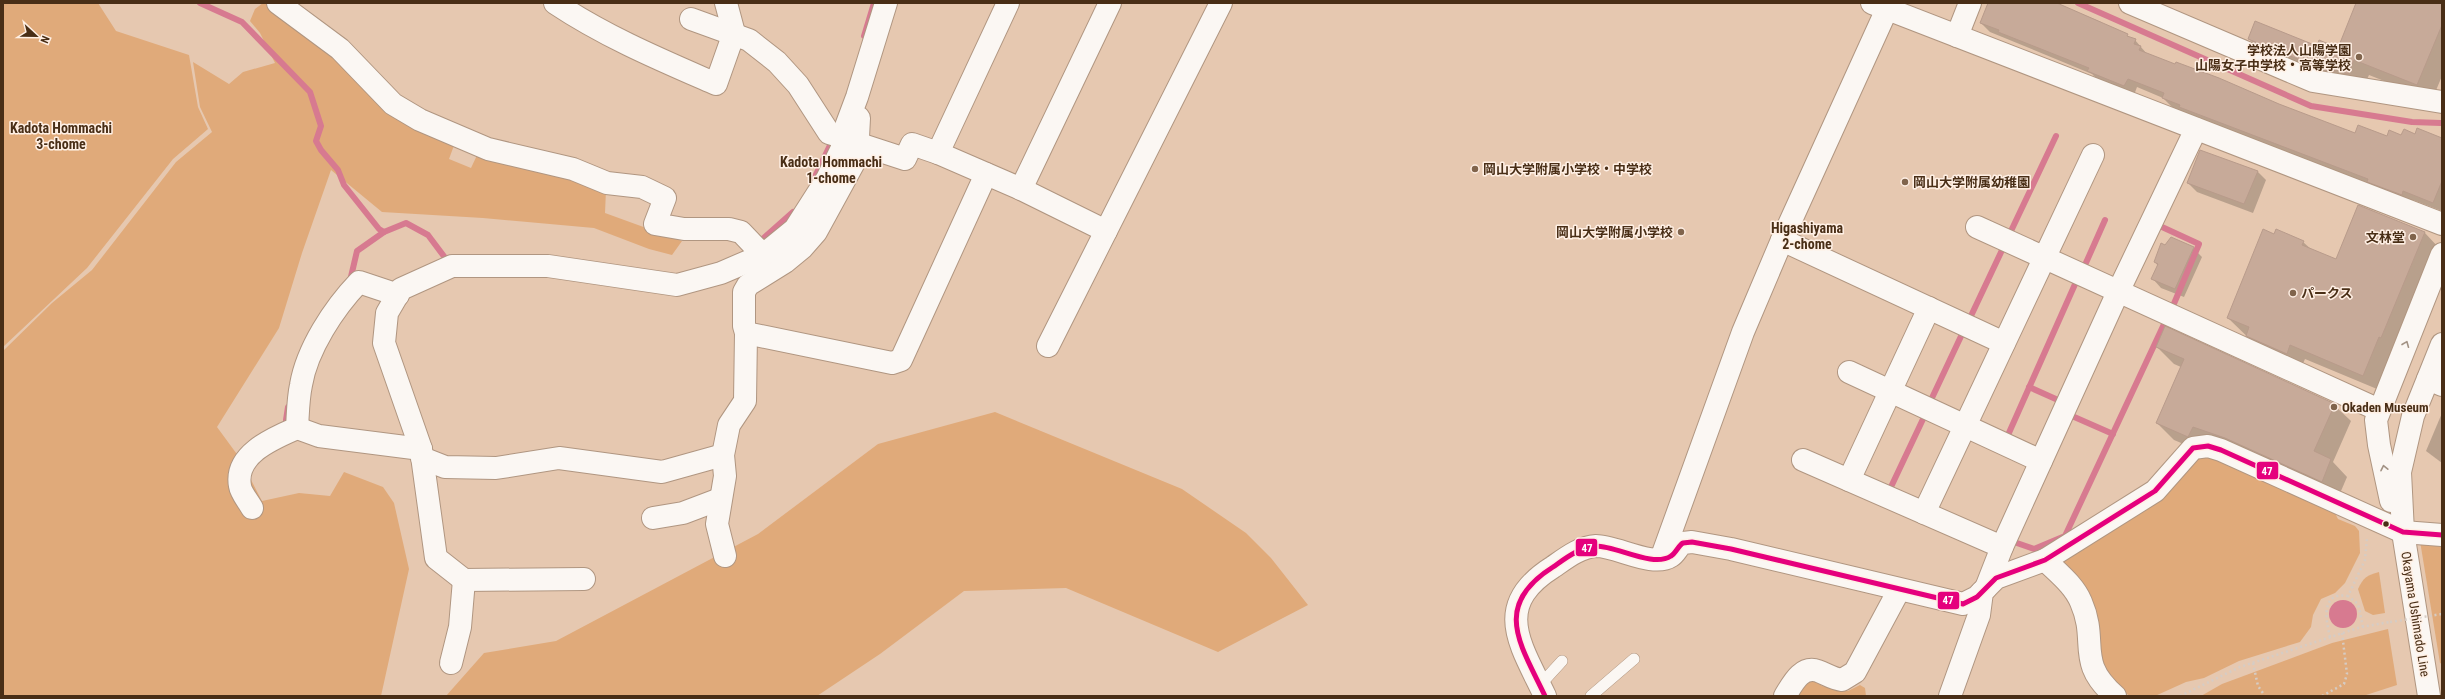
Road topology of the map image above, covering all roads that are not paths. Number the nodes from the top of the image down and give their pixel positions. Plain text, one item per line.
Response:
1 (278, 3) edge
2 (555, 3) edge
3 (726, 3) edge
4 (886, 3) edge
5 (1008, 3) edge
6 (1110, 3) edge
7 (1221, 3) edge
8 (1970, 3) edge
9 (2130, 3) edge
10 (1880, 6) edge
11 (691, 19) dead end
12 (734, 33) junction
13 (1957, 36) junction
14 (2442, 102) edge
15 (2196, 130) junction
16 (842, 138) junction
17 (938, 153) junction
18 (2093, 155) dead end
19 (986, 174) junction
20 (1021, 189) junction
21 (2442, 224) edge
22 (1977, 227) dead end
23 (1106, 231) junction
24 (1782, 240) junction
25 (757, 249) junction
26 (2442, 254) edge
27 (2045, 258) junction
28 (2118, 292) junction
29 (392, 293) junction
30 (1929, 308) junction
31 (746, 333) junction
32 (2004, 343) junction
33 (2442, 344) edge
34 (1048, 346) dead end
35 (1849, 372) dead end
36 (2435, 382) edge
37 (1891, 391) junction
38 (2379, 410) junction
39 (1965, 426) junction
40 (297, 428) junction
41 (421, 454) junction
42 (723, 455) junction
43 (1803, 460) dead end
44 (2041, 461) junction
45 (1849, 480) junction
46 (720, 499) junction
47 (252, 508) dead end
48 (1924, 513) junction
49 (653, 518) dead end
50 (2403, 532) junction
51 (2442, 535) edge
52 (2002, 547) junction
53 (725, 556) dead end
54 (1661, 559) junction
55 (2046, 560) junction
56 (584, 579) dead end
57 (464, 580) junction
58 (1899, 590) junction
59 (1984, 590) junction
60 (1634, 659) dead end
61 (1562, 661) dead end
62 (450, 662) dead end
63 (1542, 691) edge
64 (1591, 696) edge
65 (1785, 696) edge
66 (1950, 696) edge
67 (2115, 696) edge
68 (2429, 696) edge

1 - 25 street
2 - 12 street
3 - 12 street
4 - 16 street
5 - 17 street
6 - 20 street
7 - 23 street
8 - 13 street
9 - 14 street
10 - 13 street
10 - 24 street
11 - 12 street
12 - 16 street
13 - 15 street
15 - 21 street
15 - 28 street
16 - 17 street
16 - 25 street
16 - 31 street
17 - 19 street
18 - 27 street
19 - 20 street
19 - 31 street
20 - 23 street
22 - 27 street
23 - 34 street
24 - 30 street
24 - 54 street
25 - 29 street
38 -> 26 street, Okayama Ushimado Line
27 - 28 street
27 - 32 street
28 - 38 street
28 - 44 street
29 - 40 street
29 - 41 street
30 - 32 street
30 - 37 street
31 - 42 street
32 - 39 street
33 - 36 street, Okayama Ushimado Line
35 - 37 street
36 - 50 street, Okayama Ushimado Line
37 - 39 street
37 - 45 street
50 -> 38 street, Okayama Ushimado Line
39 - 44 street
39 - 48 street
40 - 41 street
40 - 47 street
41 - 42 street
41 - 57 street
42 - 46 street
43 - 45 street
44 - 52 street
45 - 48 street
46 - 49 street
46 - 53 street
48 - 52 street
50 - 51 street
50 - 55 street
50 - 68 street, Okayama Ushimado Line
52 - 59 street
54 - 58 street
54 - 63 street
55 - 59 street
55 - 67 street
56 - 57 street
57 - 62 street
58 - 59 street
58 - 65 street
59 - 66 street
60 - 64 lane
61 - 63 lane

